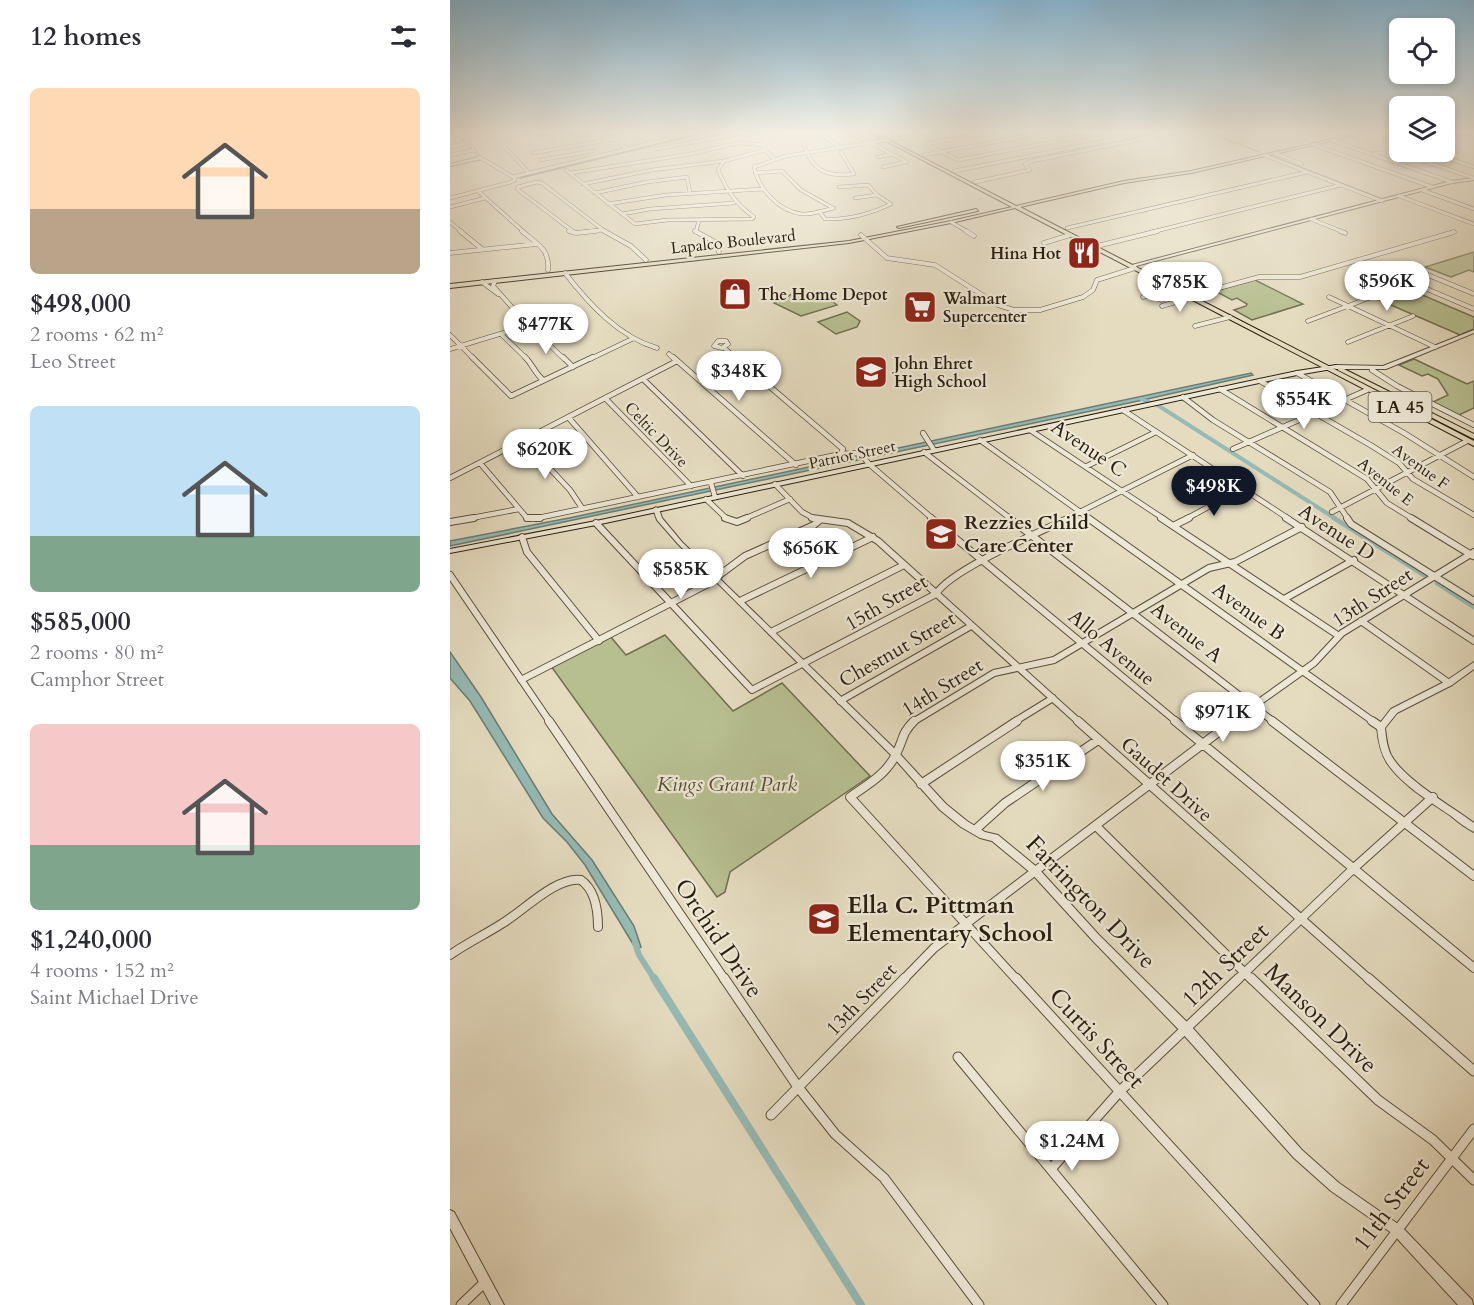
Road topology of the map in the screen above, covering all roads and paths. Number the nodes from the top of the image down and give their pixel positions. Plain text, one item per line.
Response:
1 (470, 193) edge
2 (480, 193) edge
3 (522, 193) edge
4 (554, 193) edge
5 (595, 193) edge
6 (710, 193) edge
7 (728, 193) edge
8 (767, 193) edge
9 (806, 193) edge
10 (988, 193) edge
11 (995, 193) edge
12 (1052, 193) edge
13 (1053, 193) edge
14 (1068, 193) edge
15 (1080, 193) edge
16 (1217, 193) edge
17 (1309, 193) edge
18 (1361, 193) edge
19 (1411, 193) edge
20 (1430, 193) edge
21 (690, 194) joint
22 (877, 195) joint
23 (1399, 196) junction
24 (450, 198) edge
25 (485, 198) junction
26 (855, 198) dead end
27 (1050, 199) junction
28 (1036, 200) junction
29 (1382, 201) junction
30 (734, 203) junction
31 (608, 204) junction
32 (1015, 205) junction
33 (450, 207) edge
34 (1474, 209) edge
35 (819, 211) junction
36 (988, 211) junction
37 (970, 213) junction
38 (622, 214) junction
39 (1311, 219) junction
40 (699, 220) junction
41 (960, 220) junction
42 (450, 222) edge
43 (951, 222) junction
44 (1050, 222) junction
45 (1474, 224) edge
46 (1067, 228) junction
47 (603, 230) junction
48 (1454, 231) dead end
49 (1345, 233) dead end
50 (974, 236) dead end
51 (1076, 236) junction
52 (846, 238) junction
53 (864, 238) junction
54 (842, 243) junction
55 (537, 244) junction
56 (1045, 244) dead end
57 (1096, 246) junction
58 (482, 249) junction
59 (771, 249) junction
60 (450, 253) edge
61 (714, 254) junction
62 (647, 260) junction
63 (669, 260) junction
64 (634, 264) junction
65 (587, 266) junction
66 (1135, 266) junction
67 (548, 270) junction
68 (1416, 270) dead end
69 (556, 274) junction
70 (567, 276) junction
71 (495, 281) junction
72 (1408, 281) dead end
73 (482, 282) junction
74 (450, 283) edge
75 (1170, 288) junction
76 (1152, 294) junction
77 (1474, 294) edge
78 (500, 295) junction
79 (1193, 296) junction
80 (1143, 297) dead end
81 (1329, 297) dead end
82 (1369, 298) dead end
83 (1347, 306) junction
84 (1474, 309) edge
85 (1230, 316) junction
86 (1413, 316) dead end
87 (1308, 321) dead end
88 (1389, 325) junction
89 (526, 326) junction
90 (1195, 326) dead end
91 (1474, 331) edge
92 (501, 334) junction
93 (450, 336) edge
94 (632, 339) junction
95 (1348, 342) dead end
96 (460, 346) junction
97 (723, 347) dead end
98 (1436, 347) junction
99 (657, 348) dead end
100 (450, 349) edge
101 (669, 354) dead end
102 (1310, 360) junction
103 (677, 361) junction
104 (573, 366) junction
105 (1336, 367) junction
106 (1307, 368) junction
107 (1355, 368) junction
108 (1326, 369) junction
109 (1372, 370) junction
110 (1297, 373) junction
111 (1357, 378) junction
112 (643, 379) junction
113 (543, 380) junction
114 (1260, 381) junction
115 (1220, 389) junction
116 (1367, 390) junction
117 (1182, 397) junction
118 (605, 398) junction
119 (1345, 400) junction
120 (1123, 410) junction
121 (1314, 414) junction
122 (568, 417) junction
123 (1474, 425) edge
124 (1281, 427) junction
125 (1030, 430) junction
126 (1156, 432) junction
127 (923, 433) dead end
128 (523, 440) junction
129 (980, 440) junction
130 (1472, 441) edge
131 (1249, 442) junction
132 (935, 449) junction
133 (1233, 449) dead end
134 (924, 452) junction
135 (842, 454) junction
136 (1193, 455) junction
137 (1441, 456) junction
138 (936, 458) junction
139 (868, 462) junction
140 (480, 463) junction
141 (796, 465) junction
142 (1087, 466) junction
143 (1408, 473) junction
144 (743, 476) junction
145 (1474, 477) edge
146 (450, 478) edge
147 (711, 484) junction
148 (775, 484) junction
149 (691, 486) junction
150 (1243, 488) junction
151 (1122, 490) junction
152 (1376, 490) junction
153 (714, 496) junction
154 (638, 497) junction
155 (706, 499) junction
156 (790, 499) junction
157 (1341, 507) junction
158 (582, 508) junction
159 (519, 509) junction
160 (656, 509) junction
161 (1079, 512) junction
162 (1332, 512) dead end
163 (1474, 515) edge
164 (820, 520) junction
165 (450, 522) edge
166 (596, 523) junction
167 (1174, 525) junction
168 (1302, 527) junction
169 (1034, 534) junction
170 (522, 537) junction
171 (873, 537) junction
172 (450, 551) edge
173 (1473, 554) edge
174 (1353, 560) junction
175 (982, 561) junction
176 (1231, 563) junction
177 (904, 565) junction
178 (450, 575) edge
179 (1434, 576) junction
180 (716, 577) junction
181 (1180, 584) junction
182 (936, 594) junction
183 (1404, 594) junction
184 (1284, 599) junction
185 (740, 601) junction
186 (1474, 601) edge
187 (670, 605) junction
188 (1134, 612) junction
189 (1361, 621) junction
190 (971, 626) junction
191 (771, 632) junction
192 (1339, 636) junction
193 (599, 641) junction
194 (1474, 641) edge
195 (1081, 643) junction
196 (802, 665) junction
197 (1474, 665) edge
198 (1020, 668) junction
199 (1302, 672) junction
200 (521, 680) junction
201 (1449, 683) junction
202 (1053, 698) junction
203 (840, 702) junction
204 (1254, 705) junction
205 (1381, 727) junction
206 (1098, 740) junction
207 (1202, 743) junction
208 (896, 755) junction
209 (921, 784) junction
210 (1149, 785) junction
211 (850, 797) joint
212 (1433, 797) junction
213 (1405, 822) junction
214 (1095, 826) junction
215 (1474, 828) edge
216 (975, 830) junction
217 (1354, 868) junction
218 (1035, 871) junction
219 (1474, 876) edge
220 (1301, 920) junction
221 (965, 923) junction
222 (598, 927) dead end
223 (450, 955) edge
224 (1474, 968) edge
225 (1246, 973) junction
226 (1186, 1029) junction
227 (958, 1057) dead end
228 (1474, 1071) edge
229 (798, 1087) junction
230 (1120, 1091) junction
231 (771, 1115) dead end
232 (1474, 1129) edge
233 (1453, 1158) junction
234 (1051, 1168) junction
235 (1474, 1180) edge
236 (450, 1216) edge
237 (1397, 1230) junction
238 (485, 1281) junction
239 (461, 1305) edge
240 (498, 1305) edge
241 (979, 1305) edge
242 (1163, 1305) edge
243 (1315, 1305) edge
244 (1341, 1305) edge
245 (1467, 1305) edge

1 - 24 street
2 - 25 street
3 - 47 street
4 - 47 street
5 - 31 street
6 - 21 street
7 - 30 street
8 - 35 street
9 - 35 street
10 - 32 main road, LA 45
11 - 32 main road, LA 45
12 - 32 main road, Lapalco Boulevard
13 - 28 main road
14 - 27 main road
15 - 27 main road, Lapalco Boulevard
16 - 46 street
17 - 57 street
18 - 29 street
19 - 23 street
20 - 34 street
21 - 31 street
22 - 26 street
22 - 35 street
23 - 29 street
23 - 45 street
25 - 33 street
25 - 55 street
27 - 28 main road, Lapalco Boulevard
28 - 32 main road
29 - 39 street
30 - 38 street
30 - 40 street
31 - 38 street
32 - 36 main road, Lapalco Boulevard
32 - 36 main road, Lapalco Boulevard
32 - 44 main road, LA 45
36 - 37 main road
36 - 41 main road, Lapalco Boulevard
36 - 53 main road, Lapalco Boulevard
37 - 41 main road
37 - 43 main road
38 - 40 street
39 - 49 street
39 - 66 street
40 - 61 street
41 - 43 main road, Lapalco Boulevard
42 - 58 street
43 - 50 street
43 - 53 main road, Lapalco Boulevard
44 - 46 main road, LA 45
44 - 51 main road, LA 45
46 - 51 main road, LA 45
47 - 62 street
48 - 79 street
51 - 56 street
51 - 57 main road, LA 45
51 - 57 main road, LA 45
52 - 53 main road, Lapalco Boulevard
52 - 54 main road
52 - 59 main road, Lapalco Boulevard
53 - 54 main road, Lapalco Boulevard
53 - 66 street
54 - 59 main road, Lapalco Boulevard
55 - 58 street
55 - 67 street
57 - 66 main road, LA 45
58 - 60 street
59 - 61 main road, Lapalco Boulevard
61 - 63 main road, Lapalco Boulevard
62 - 63 main road, Lapalco Boulevard
62 - 64 main road, Lapalco Boulevard
63 - 64 main road, Lapalco Boulevard
64 - 65 main road, Lapalco Boulevard
64 - 70 main road, Lapalco Boulevard
65 - 67 main road, Lapalco Boulevard
65 - 70 main road
66 - 75 main road, LA 45
66 - 79 main road, LA 45
67 - 69 main road
67 - 74 main road, Lapalco Boulevard
68 - 77 street
69 - 70 main road
69 - 71 main road
70 - 94 street
71 - 73 main road
71 - 78 street
72 - 84 street
73 - 74 main road
73 - 78 street
75 - 76 street
75 - 76 street
75 - 79 main road, LA 45
76 - 80 street
78 - 89 street
79 - 79 street
79 - 85 main road, LA 45
79 - 105 main road, LA 45
81 - 83 street
82 - 83 street
83 - 87 street
83 - 88 street
85 - 90 street
85 - 102 main road, LA 45
86 - 88 street
88 - 95 street
88 - 98 street
89 - 92 street
89 - 104 street
91 - 98 street
92 - 96 street
92 - 113 street
93 - 96 street
94 - 99 street
94 - 104 street
96 - 100 street
96 - 113 street
97 - 135 street
98 - 109 street
101 - 103 street
102 - 106 main road
102 - 108 main road, LA 45
103 - 112 street
103 - 141 street
104 - 113 street
105 - 107 street
105 - 108 main road, Patriot Street
105 - 111 main road, LA 45
106 - 108 main road, Patriot Street
106 - 114 main road, Patriot Street
107 - 109 street
107 - 111 street
108 - 110 main road, Patriot Street
108 - 116 main road, LA 45
109 - 123 street
110 - 114 main road, Patriot Street
110 - 119 street
111 - 130 main road, LA 45
112 - 118 street
112 - 144 street
114 - 115 main road, Patriot Street
114 - 121 street, Avenue F
115 - 117 main road, Patriot Street
115 - 124 street, Avenue E
116 - 119 street
116 - 130 main road, LA 45
117 - 120 main road, Patriot Street
117 - 131 street
118 - 122 street
118 - 149 street, Celtic Drive
119 - 121 street
119 - 137 street
120 - 125 main road, Patriot Street
120 - 126 street, Avenue D
121 - 124 street
121 - 143 street, Avenue F
122 - 128 street
122 - 154 street
124 - 131 street
124 - 152 street, Avenue E
125 - 129 main road, Patriot Street
125 - 142 street, Avenue C
126 - 136 street, Avenue D
126 - 142 street
127 - 132 street
128 - 140 street
128 - 158 street
129 - 132 main road, Patriot Street
129 - 161 street, Avenue B
130 - 137 street
131 - 133 street
131 - 157 street
132 - 134 main road, Patriot Street
132 - 138 street
134 - 138 street, Avenue A
134 - 139 main road, Patriot Street
135 - 139 street, Patriot Street
135 - 141 street, Patriot Street
136 - 150 street, Avenue D
136 - 151 street, 15th Street
137 - 143 street
137 - 145 street
138 - 169 street, Avenue A
139 - 148 main road, Patriot Street
139 - 175 street, Allo Avenue
140 - 146 street
140 - 159 street
141 - 144 street, Patriot Street
142 - 151 street, Avenue C
143 - 152 street
143 - 163 street, Avenue F
144 - 147 street, Patriot Street
147 - 149 street, Patriot Street
147 - 153 street
148 - 153 main road, Patriot Street
148 - 156 street, Gaudet Drive
149 - 154 street, Patriot Street
150 - 167 street
150 - 168 street, Avenue D
151 - 161 street, 15th Street
151 - 167 street, Avenue C
152 - 157 street
152 - 173 street, Avenue E
153 - 155 main road, Patriot Street
154 - 158 street, Patriot Street
155 - 156 street
155 - 160 main road, Patriot Street
156 - 164 street, Gaudet Drive
157 - 162 street
157 - 179 street
158 - 159 street, Patriot Street
159 - 165 street
160 - 166 main road, Patriot Street
160 - 180 street, Farrington Drive
161 - 169 street, 15th Street
161 - 181 street, Avenue B
164 - 171 street, Gaudet Drive
164 - 180 street
166 - 170 main road, Patriot Street
166 - 187 street
167 - 176 street, Avenue C
168 - 174 street, Avenue D
168 - 176 street, 14th Street
169 - 175 street, 15th Street
169 - 188 street, Avenue A
170 - 172 main road, Patriot Street
170 - 193 street
171 - 177 street, Gaudet Drive
171 - 185 street
173 - 179 street, 13th Street
174 - 183 street, Avenue D
174 - 184 street
175 - 182 street, 15th Street
175 - 195 street, Allo Avenue
176 - 181 street, 14th Street
176 - 184 street, Avenue C
177 - 182 street, Gaudet Drive
177 - 191 street
178 - 200 street, Orchid Drive
179 - 183 street, 13th Street
179 - 186 street
180 - 185 street, Farrington Drive
180 - 187 street
181 - 188 street, 14th Street
181 - 199 street, Avenue B
182 - 190 street, Gaudet Drive
182 - 196 street, 15th Street
183 - 189 street, 13th Street
183 - 194 street, Avenue D
184 - 192 street, Avenue C
185 - 191 street, Farrington Drive
187 - 193 street
187 - 196 street, 15th Street
188 - 195 street, 14th Street
188 - 204 street, Avenue A
189 - 192 street, 13th Street
189 - 201 street
190 - 198 street, Gaudet Drive
190 - 203 street, Chestnut Street
191 - 196 street, Farrington Drive
192 - 199 street, 13th Street
193 - 200 street
195 - 198 street, 14th Street
195 - 207 street, Allo Avenue
196 - 203 street, Farrington Drive
197 - 201 street
198 - 202 street, Gaudet Drive
198 - 208 street, 14th Street
199 - 204 street, 13th Street
199 - 205 street, Avenue B
200 - 229 street, Orchid Drive
201 - 205 street
202 - 206 street, Gaudet Drive
202 - 209 street
203 - 208 street, Farrington Drive
204 - 207 street, 13th Street
204 - 213 street, Avenue A
205 - 212 street
206 - 210 street, Gaudet Drive
206 - 216 street
207 - 210 street, 13th Street
207 - 217 street, Allo Avenue
208 - 209 street, Farrington Drive
208 - 211 street, 14th Street
209 - 216 street, Farrington Drive
210 - 214 street, 13th Street
210 - 220 street, Gaudet Drive
211 - 221 street, Curtis Street
212 - 213 street, 12th Street
212 - 215 street
213 - 217 street, 12th Street
213 - 219 street, Avenue A
214 - 218 street, 13th Street
214 - 225 street, Manson Drive
216 - 218 street, Farrington Drive
217 - 220 street, 12th Street
217 - 224 street, Allo Avenue
218 - 221 street, 13th Street
218 - 226 street, Farrington Drive
220 - 225 street, 12th Street
220 - 228 street, Gaudet Drive
221 - 229 street, 13th Street
221 - 230 street, Curtis Street
222 - 223 street
225 - 226 street, 12th Street
225 - 233 street, Manson Drive
226 - 230 street, 12th Street
226 - 237 street, Farrington Drive
227 - 234 street
229 - 231 street, 13th Street
229 - 241 street, Orchid Drive
230 - 234 street, 12th Street
230 - 243 street, Curtis Street
232 - 233 street, 11th Street
233 - 235 street, Manson Drive
233 - 237 street, 11th Street
234 - 242 street
236 - 238 street
237 - 244 street, 11th Street
237 - 245 street, Farrington Drive
238 - 239 street
238 - 240 street

